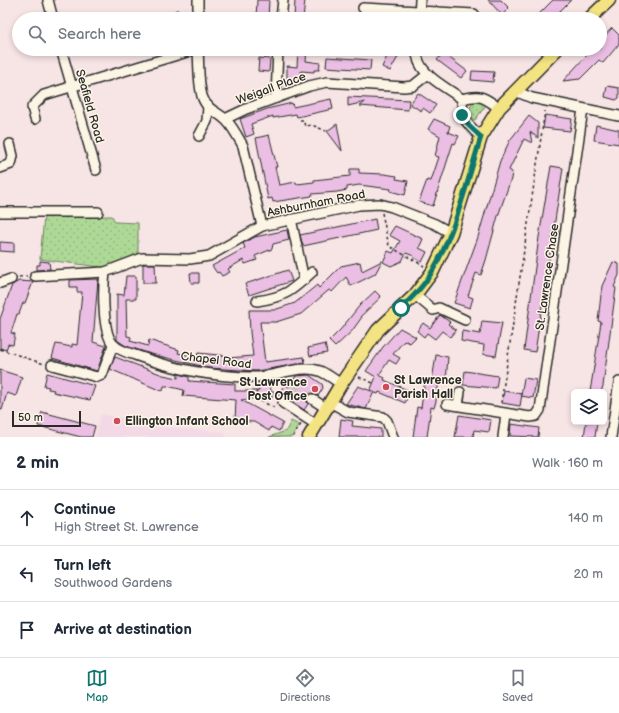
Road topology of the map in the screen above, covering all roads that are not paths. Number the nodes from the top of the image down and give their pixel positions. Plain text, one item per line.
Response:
1 (48, 0) edge
2 (198, 0) edge
3 (282, 0) edge
4 (420, 0) edge
5 (609, 0) edge
6 (363, 8) dead end
7 (51, 12) edge
8 (198, 12) edge
9 (281, 12) edge
10 (395, 12) edge
11 (419, 12) edge
12 (596, 12) edge
13 (63, 56) edge
14 (174, 56) edge
15 (198, 56) edge
16 (278, 56) edge
17 (418, 56) edge
18 (550, 56) edge
19 (428, 74) junction
20 (71, 86) junction
21 (515, 91) junction
22 (276, 98) junction
23 (462, 99) junction
24 (208, 106) junction
25 (499, 108) junction
26 (582, 109) junction
27 (619, 116) edge
28 (34, 119) dead end
29 (225, 119) junction
30 (199, 136) dead end
31 (481, 137) junction
32 (10, 144) dead end
33 (0, 168) edge
34 (96, 170) dead end
35 (0, 212) edge
36 (98, 212) dead end
37 (291, 219) junction
38 (262, 226) junction
39 (451, 233) junction
40 (105, 272) junction
41 (312, 272) dead end
42 (35, 276) road end
43 (11, 279) road end
44 (304, 280) junction
45 (0, 284) edge
46 (414, 295) junction
47 (256, 301) dead end
48 (465, 320) dead end
49 (113, 345) junction
50 (52, 365) road end
51 (619, 382) edge
52 (341, 384) junction
53 (460, 392) dead end
54 (285, 399) dead end
55 (312, 399) tunnel mouth
56 (447, 404) dead end
57 (458, 405) junction
58 (328, 406) junction
59 (502, 414) junction
60 (317, 425) junction
61 (309, 437) edge
62 (393, 437) edge
63 (503, 437) edge
64 (611, 437) edge

1 - 7 street
2 - 8 street
3 - 9 street
4 - 11 street
5 - 12 main road
6 - 10 street
13 - 20 street, Seafield Road
14 - 20 street
15 - 24 street
16 - 22 street
17 - 19 street
18 - 21 main road
19 - 22 street, Weigall Place
19 - 23 street
20 - 28 street
20 - 34 street, Seafield Road
21 - 25 main road
21 - 26 street
22 - 29 street, Weigall Place
23 - 25 street
23 - 31 street
24 - 29 street
24 - 30 street
25 - 31 main road
26 - 27 street
26 - 59 street, St. Lawrence Chase
29 - 38 street
31 - 39 main road
32 - 33 street
35 - 36 street
37 - 38 street, Ashburnham Road
37 - 39 street, Ashburnham Road
37 - 44 street
38 - 40 street, Ashburnham Road
39 - 46 main road
40 - 42 street, Ashburnham Road
40 - 49 street
41 - 44 street
43 - 45 street
44 - 47 street
46 - 48 street
46 - 52 main road
49 - 50 street
49 - 52 street, Chapel Road
51 - 64 street
52 - 58 main road
53 - 57 street
54 - 60 street
55 - 58 street
56 - 57 street, St. Lawrence Chase
57 - 59 street, St. Lawrence Chase
58 - 60 main road
58 - 62 street
59 - 63 street
60 - 61 main road

